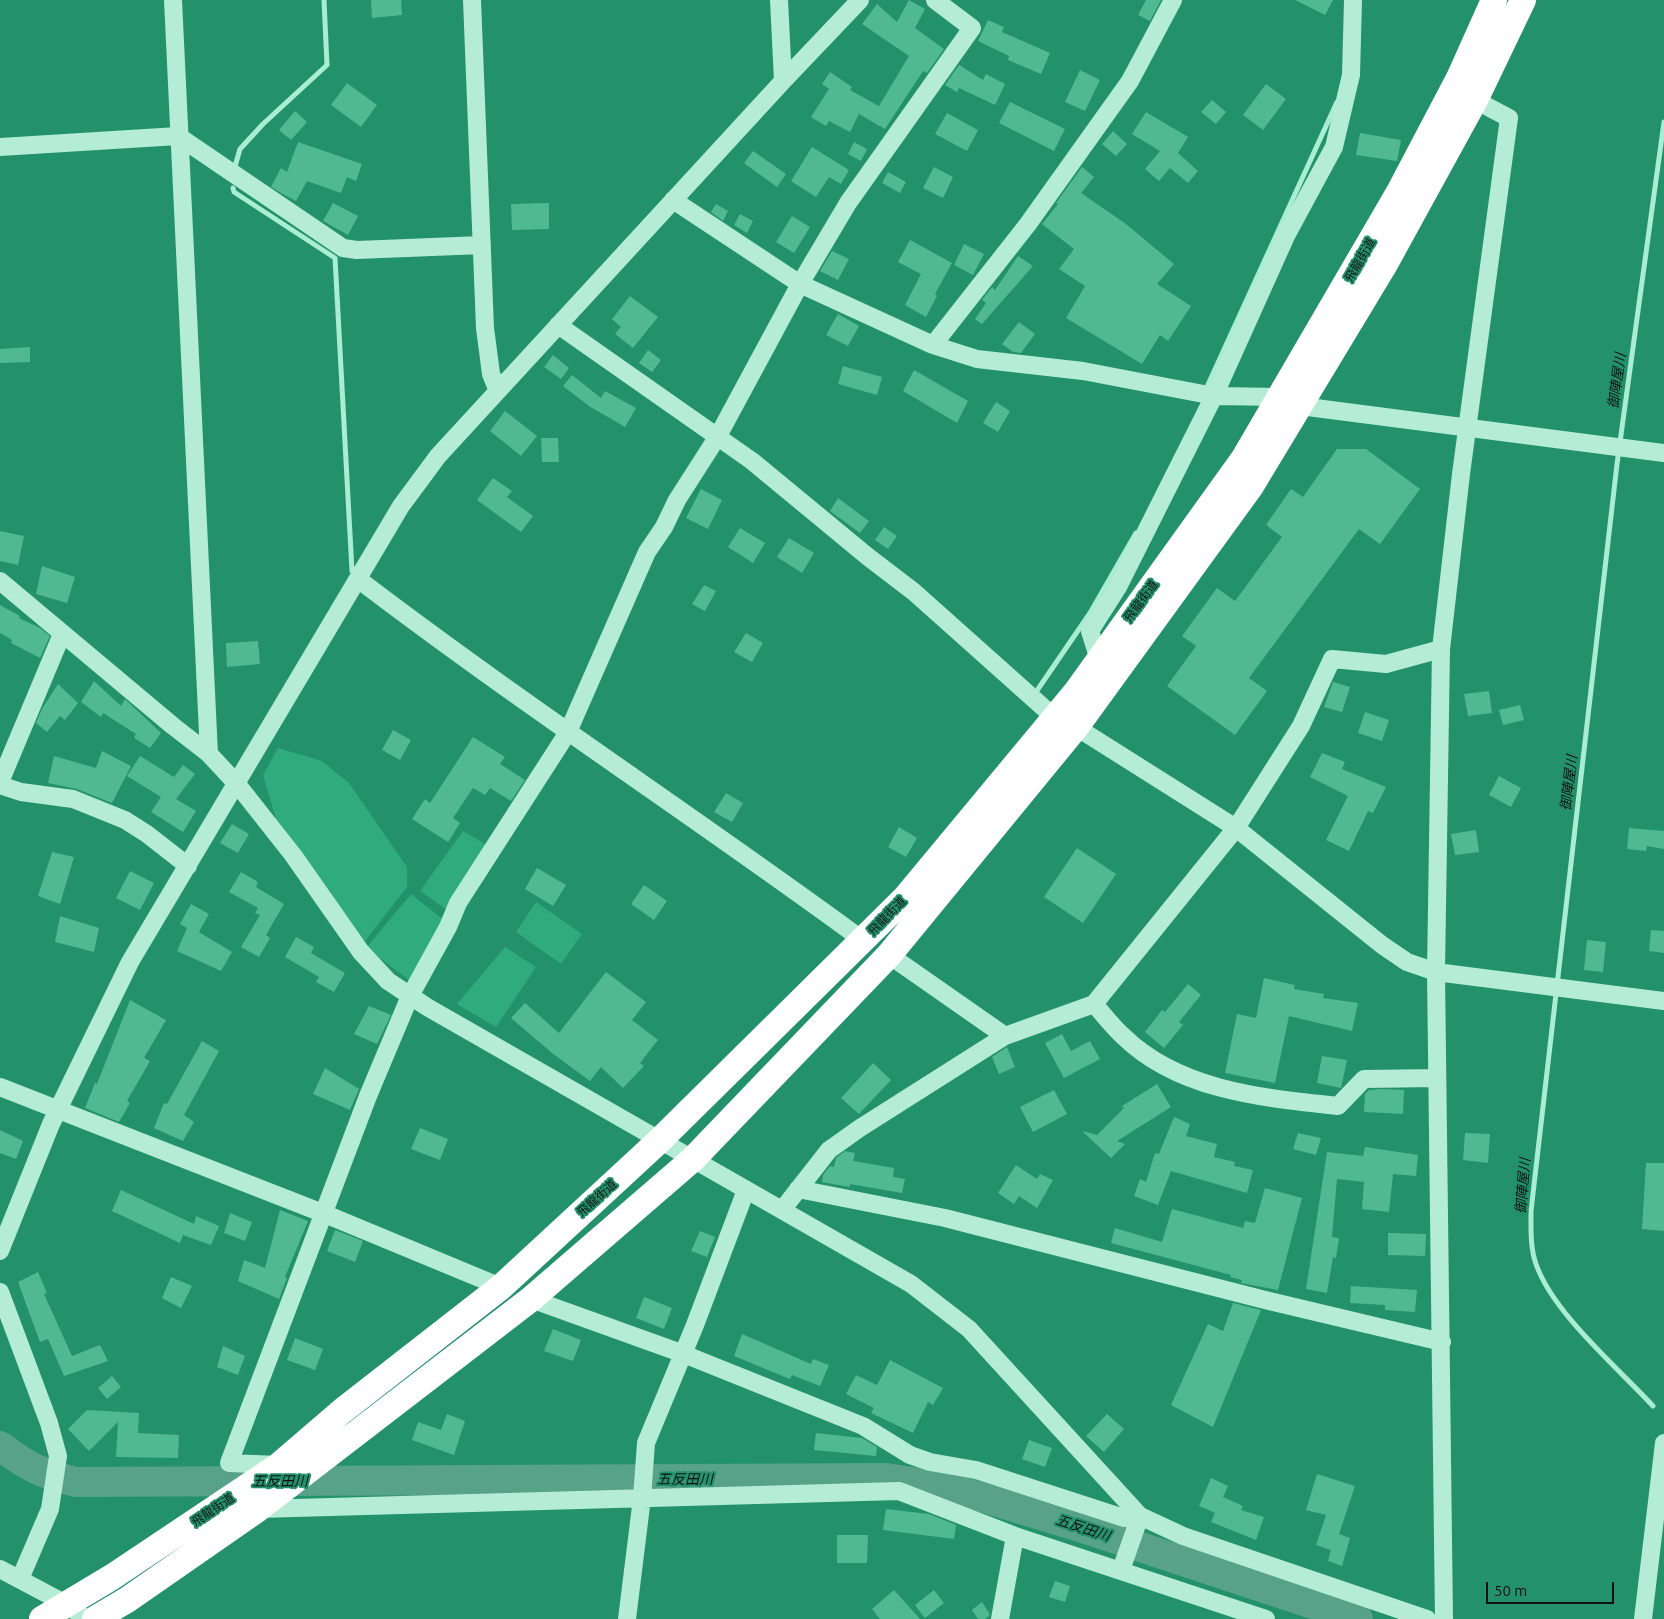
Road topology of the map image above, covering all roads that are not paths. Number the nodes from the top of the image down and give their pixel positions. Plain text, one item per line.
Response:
1 (173, 0) edge
2 (472, 0) edge
3 (779, 0) edge
4 (860, 0) edge
5 (934, 0) edge
6 (1173, 0) edge
7 (1353, 0) edge
8 (1494, 0) edge
9 (1523, 0) edge
10 (783, 81) junction
11 (1475, 100) junction
12 (178, 136) junction
13 (0, 147) edge
14 (673, 200) junction
15 (482, 246) junction
16 (800, 284) junction
17 (558, 325) junction
18 (933, 345) junction
19 (498, 391) junction
20 (1214, 396) junction
21 (1290, 401) junction
22 (1468, 428) junction
23 (718, 436) junction
24 (1664, 453) edge
25 (358, 579) junction
26 (0, 581) edge
27 (62, 634) junction
28 (1441, 649) junction
29 (1099, 660) junction
30 (1065, 722) junction
31 (568, 732) junction
32 (209, 754) junction
33 (0, 783) edge
34 (238, 784) junction
35 (1236, 828) junction
36 (188, 866) junction
37 (864, 941) junction
38 (889, 955) junction
39 (1436, 972) junction
40 (410, 996) junction
41 (1664, 1001) edge
42 (1094, 1004) junction
43 (1004, 1036) junction
44 (1437, 1078) junction
45 (0, 1088) edge
46 (58, 1109) junction
47 (659, 1141) junction
48 (693, 1159) junction
49 (798, 1189) junction
50 (746, 1190) junction
51 (782, 1210) junction
52 (325, 1214) junction
53 (0, 1251) edge
54 (501, 1287) junction
55 (0, 1292) edge
56 (531, 1299) junction
57 (1442, 1342) junction
58 (682, 1354) junction
59 (1664, 1443) edge
60 (278, 1465) junction
61 (643, 1495) junction
62 (262, 1506) junction
63 (1137, 1522) junction
64 (1015, 1536) junction
65 (1124, 1563) junction
66 (0, 1569) edge
67 (20, 1579) junction
68 (76, 1612) edge
69 (42, 1619) edge
70 (95, 1619) edge
71 (627, 1619) edge
72 (1000, 1619) edge
73 (1266, 1619) edge
74 (1427, 1619) edge
75 (1444, 1619) edge
76 (1643, 1619) edge

1 - 12 street
2 - 15 street
3 - 10 street
4 - 10 street
5 - 16 street
6 - 18 street
7 - 20 street
8 - 21 highway, 飛龍街道
9 - 11 highway, 飛龍街道
10 - 14 street
11 - 21 highway, 飛龍街道
11 - 22 street
12 - 13 street
12 - 15 street
12 - 32 street
14 - 16 street
14 - 17 street
15 - 19 street
16 - 18 street
16 - 23 street
17 - 19 street
17 - 23 street
18 - 20 street
19 - 25 street
20 - 21 street
20 - 29 street
21 - 22 street
21 - 29 highway, 飛龍街道
21 - 30 highway, 飛龍街道
22 - 24 street
22 - 28 street
23 - 30 street
23 - 31 street
25 - 31 street
25 - 34 street
26 - 27 street
27 - 32 street
27 - 33 street
28 - 35 street
28 - 39 street
29 - 30 highway, 飛龍街道
30 - 35 street
30 - 37 highway, 飛龍街道
30 - 38 highway, 飛龍街道
31 - 37 street
31 - 40 street
32 - 34 street
33 - 36 street
34 - 36 street
34 - 40 street
35 - 39 street
35 - 42 street
36 - 46 street
37 - 47 highway, 飛龍街道
38 - 43 street
38 - 48 highway, 飛龍街道
39 - 41 street
39 - 44 street
40 - 47 street
40 - 52 street
42 - 43 street
42 - 44 street
43 - 49 street
44 - 57 street
45 - 46 street
46 - 52 street
46 - 53 street
47 - 48 street
47 - 54 highway, 飛龍街道
48 - 50 street
48 - 56 highway, 飛龍街道
49 - 51 street
49 - 57 street
50 - 51 street
50 - 58 street
51 - 63 street
52 - 54 street
52 - 60 street
54 - 60 highway, 飛龍街道
55 - 67 street
56 - 58 street
56 - 62 highway, 飛龍街道
57 - 75 street
58 - 61 street
58 - 63 street
59 - 76 street
60 - 68 highway, 飛龍街道
61 - 62 street
61 - 64 street
61 - 71 street
62 - 70 highway, 飛龍街道
63 - 65 street
63 - 74 street
64 - 65 street
64 - 72 street
65 - 73 street
66 - 67 street
67 - 68 street
68 - 69 highway, 飛龍街道

